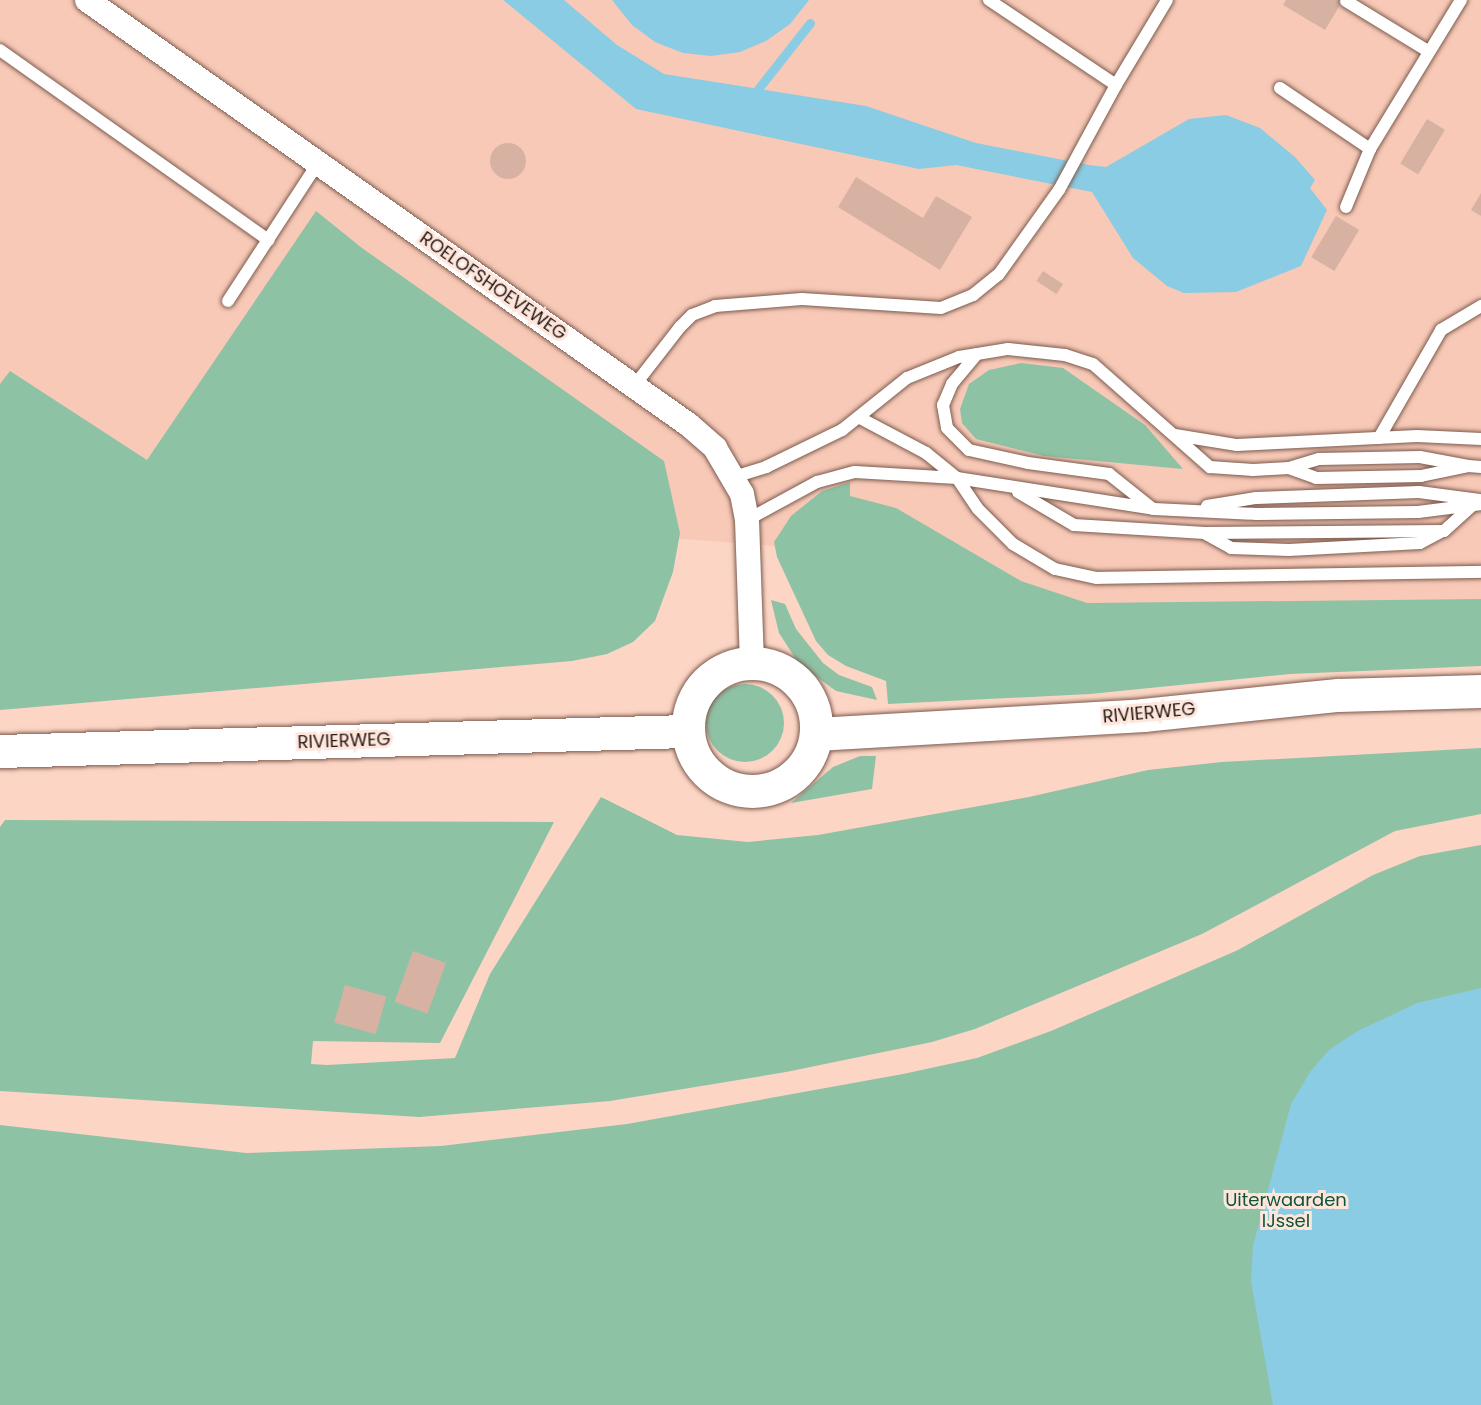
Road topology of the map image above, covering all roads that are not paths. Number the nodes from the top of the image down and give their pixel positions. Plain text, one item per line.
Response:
1 (87, 0) edge
2 (988, 0) edge
3 (1167, 0) edge
4 (1461, 0) edge
5 (1346, 1) edge
6 (0, 50) edge
7 (1428, 51) junction
8 (1116, 85) junction
9 (1280, 88) dead end
10 (1371, 149) junction
11 (318, 163) junction
12 (1346, 207) dead end
13 (268, 240) junction
14 (228, 301) dead end
15 (1481, 306) edge
16 (977, 354) junction
17 (634, 386) junction
18 (860, 418) junction
19 (1174, 435) junction
20 (1379, 438) junction
21 (1481, 439) edge
22 (1475, 466) edge
23 (1289, 468) junction
24 (734, 477) junction
25 (957, 478) junction
26 (1012, 488) junction
27 (1478, 503) edge
28 (1188, 508) junction
29 (1154, 510) junction
30 (747, 520) junction
31 (1481, 572) edge
32 (752, 660) junction
33 (1481, 691) edge
34 (687, 731) junction
35 (816, 734) junction
36 (0, 751) edge

1 - 11 street, ROELOFSHOEVEWEG
2 - 8 lane
3 - 8 lane
4 - 7 lane
5 - 7 lane
6 - 13 lane
7 - 10 lane
8 - 17 lane
9 - 10 lane
10 - 12 lane
11 - 13 lane
11 - 17 street, ROELOFSHOEVEWEG
13 - 14 lane
15 - 20 lane
16 - 18 lane
16 - 19 lane
16 - 29 lane
17 - 24 street, ROELOFSHOEVEWEG
18 - 24 lane
18 - 25 lane
19 - 20 lane
19 - 23 lane
20 - 21 lane
22 - 23 lane
22 - 23 lane
24 - 30 street, ROELOFSHOEVEWEG
25 - 26 lane
25 - 30 lane
25 - 31 lane
26 - 27 lane
26 - 29 lane
27 - 28 lane
27 - 28 lane
28 - 29 lane
30 - 32 street, ROELOFSHOEVEWEG
32 - 34 main road
32 - 35 main road
33 - 35 main road, RIVIERWEG
34 - 35 main road
34 - 36 main road, RIVIERWEG

